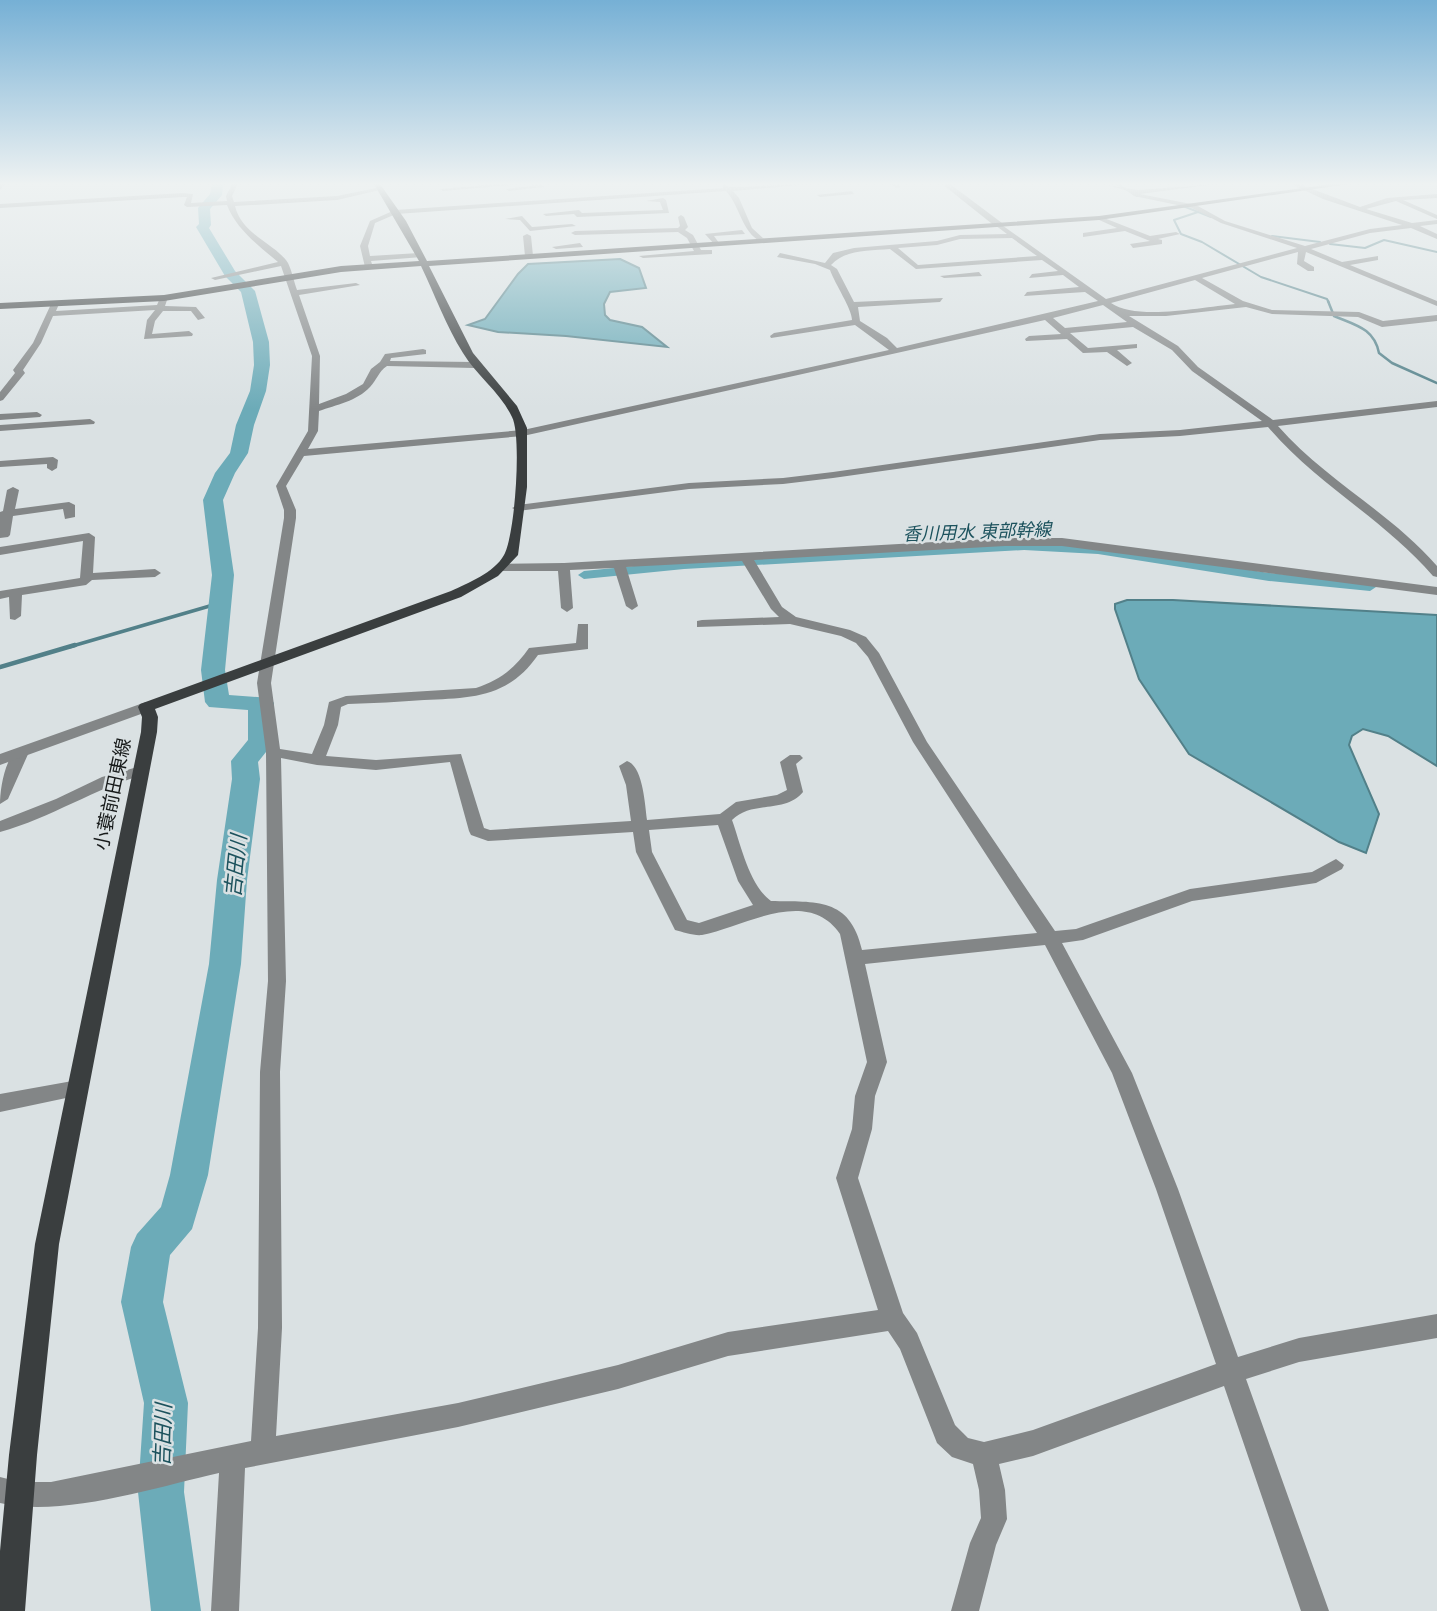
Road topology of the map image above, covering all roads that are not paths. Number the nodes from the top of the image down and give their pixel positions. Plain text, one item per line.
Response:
1 (279, 259) edge
2 (368, 259) edge
3 (421, 259) edge
4 (800, 259) edge
5 (834, 259) edge
6 (907, 259) edge
7 (1019, 259) edge
8 (1043, 259) edge
9 (1263, 259) edge
10 (1301, 259) edge
11 (1327, 259) edge
12 (1368, 259) edge
13 (284, 263) junction
14 (946, 263) junction
15 (1340, 264) junction
16 (827, 265) junction
17 (1311, 269) dead end
18 (979, 274) dead end
19 (1062, 274) junction
20 (290, 275) junction
21 (967, 275) junction
22 (944, 276) dead end
23 (1032, 276) dead end
24 (218, 277) dead end
25 (1195, 277) junction
26 (356, 285) dead end
27 (1087, 289) junction
28 (932, 292) dead end
29 (1046, 292) junction
30 (1437, 292) edge
31 (295, 293) junction
32 (1027, 294) dead end
33 (1413, 294) junction
34 (845, 297) junction
35 (940, 300) dead end
36 (1103, 300) junction
37 (161, 304) junction
38 (1437, 304) edge
39 (852, 305) junction
40 (1245, 305) junction
41 (0, 306) edge
42 (53, 309) junction
43 (1072, 309) junction
44 (1120, 313) junction
45 (1047, 317) junction
46 (201, 318) dead end
47 (1437, 318) edge
48 (856, 322) junction
49 (1135, 324) junction
50 (1012, 325) junction
51 (189, 334) dead end
52 (1066, 334) junction
53 (774, 336) dead end
54 (1029, 340) junction
55 (1134, 346) dead end
56 (1040, 348) dead end
57 (1109, 349) junction
58 (895, 351) junction
59 (423, 352) dead end
60 (1127, 363) dead end
61 (384, 365) junction
62 (424, 365) junction
63 (474, 365) junction
64 (419, 377) dead end
65 (0, 398) edge
66 (1437, 404) edge
67 (313, 410) junction
68 (37, 415) dead end
69 (0, 417) edge
70 (90, 422) dead end
71 (1269, 422) junction
72 (0, 428) edge
73 (523, 433) junction
74 (301, 453) junction
75 (0, 464) edge
76 (52, 468) dead end
77 (13, 490) dead end
78 (518, 508) junction
79 (4, 515) edge
80 (69, 517) dead end
81 (5, 536) dead end
82 (0, 551) edge
83 (747, 560) junction
84 (501, 567) junction
85 (564, 567) junction
86 (620, 568) junction
87 (155, 573) dead end
88 (1437, 573) edge
89 (86, 577) junction
90 (16, 592) junction
91 (1437, 592) edge
92 (0, 595) edge
93 (632, 606) dead end
94 (567, 608) dead end
95 (15, 616) dead end
96 (791, 620) junction
97 (702, 624) dead end
98 (583, 627) dead end
99 (269, 662) junction
100 (146, 707) junction
101 (22, 752) junction
102 (273, 752) junction
103 (795, 758) dead end
104 (0, 760) edge
105 (317, 760) junction
106 (627, 766) dead end
107 (141, 771) junction
108 (0, 799) edge
109 (724, 819) junction
110 (639, 826) junction
111 (0, 827) edge
112 (1336, 865) dead end
113 (767, 907) junction
114 (1049, 936) junction
115 (854, 958) junction
116 (78, 1088) junction
117 (0, 1102) edge
118 (893, 1319) junction
119 (1437, 1326) edge
120 (1231, 1371) junction
121 (262, 1451) junction
122 (984, 1455) junction
123 (229, 1459) junction
124 (10, 1493) edge
125 (7, 1610) edge
126 (225, 1611) edge
127 (965, 1611) edge
128 (1315, 1611) edge

1 - 13 street
2 - 20 main road
3 - 63 main road
4 - 16 street
5 - 16 street
6 - 14 street
7 - 14 street
8 - 19 street
9 - 25 street
10 - 17 street
11 - 15 street
12 - 15 street
13 - 20 street
13 - 24 street
14 - 21 street
15 - 33 street
16 - 34 street
18 - 21 street
19 - 23 street
19 - 27 street
20 - 31 street
20 - 37 main road
21 - 22 street
25 - 36 street
25 - 40 street
26 - 31 street
27 - 29 street
27 - 36 street
28 - 34 street
29 - 32 street
29 - 43 street
30 - 33 street
31 - 67 street
33 - 38 street
34 - 39 street
35 - 39 street
36 - 43 street
36 - 44 street
37 - 42 main road
37 - 46 street
37 - 51 street
39 - 48 street
40 - 44 street
40 - 47 street
41 - 42 main road
42 - 65 street
43 - 45 street
44 - 49 street
45 - 50 street
45 - 52 street
48 - 53 street
48 - 58 street
49 - 52 street
49 - 71 street
50 - 54 street
50 - 58 street
52 - 54 street
52 - 57 street
54 - 56 street
55 - 57 street
57 - 60 street
58 - 73 street
59 - 61 street
61 - 62 street
61 - 67 street
62 - 63 street
62 - 64 street
63 - 73 main road
66 - 71 street
67 - 74 street
68 - 69 street
70 - 72 street
71 - 78 street
71 - 88 street
73 - 74 street
73 - 78 main road
74 - 99 street
75 - 76 street
77 - 79 street
78 - 84 main road
79 - 80 street
79 - 81 street
82 - 89 street
83 - 86 street
83 - 91 street
83 - 96 street
84 - 85 street
84 - 99 main road
85 - 86 street
85 - 94 street
86 - 93 street
87 - 89 street
89 - 90 street
90 - 92 street
90 - 95 street
96 - 97 street
96 - 114 street
98 - 105 street
99 - 100 main road
99 - 102 street
100 - 101 street
100 - 107 main road, 小蓑前田東線
101 - 104 street
101 - 108 street
102 - 105 street
102 - 121 street
103 - 109 street
105 - 110 street
106 - 110 street
107 - 111 street
107 - 116 main road, 小蓑前田東線
109 - 110 street
109 - 113 street
110 - 113 street
112 - 114 street
113 - 115 street
114 - 115 street
114 - 120 street
115 - 118 street
116 - 117 street
116 - 124 main road, 小蓑前田東線
118 - 121 street
118 - 122 street
119 - 120 street
120 - 122 street
120 - 128 street
121 - 123 street
122 - 127 street
123 - 124 street
123 - 126 street
124 - 125 main road, 小蓑前田東線

